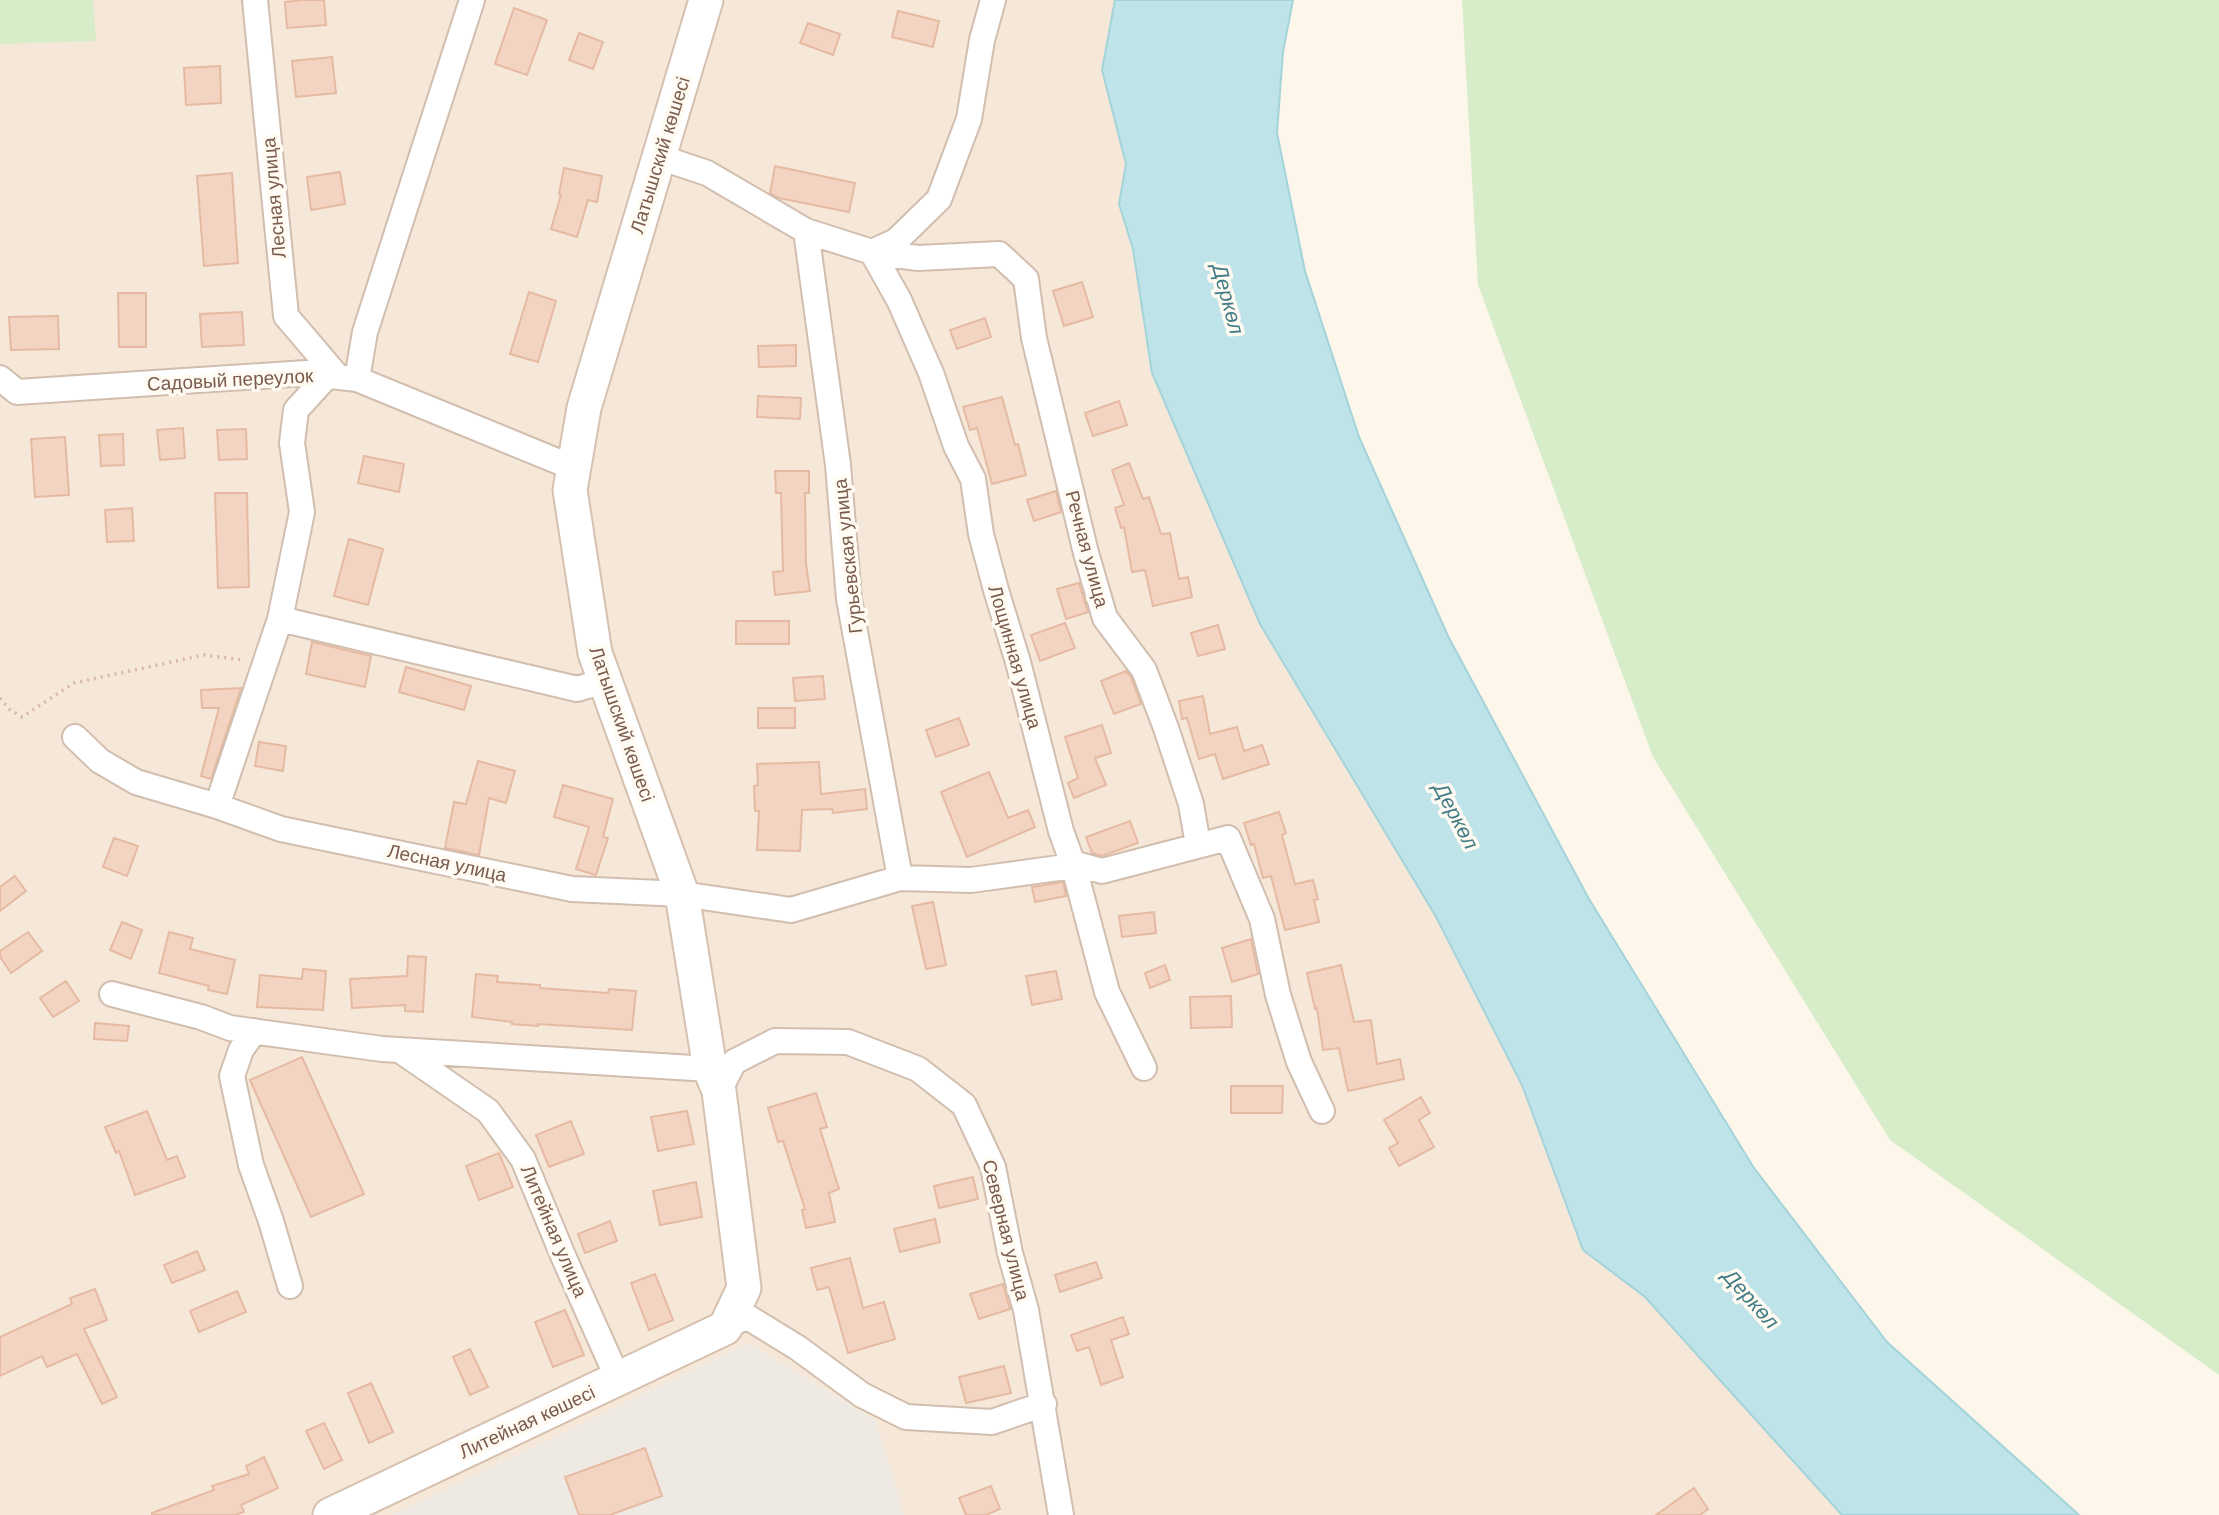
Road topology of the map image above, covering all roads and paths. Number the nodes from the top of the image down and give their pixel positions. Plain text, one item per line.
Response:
1 (255, 0) edge
2 (472, 0) edge
3 (706, 0) edge
4 (993, 0) edge
5 (659, 157) junction
6 (806, 231) junction
7 (872, 252) junction
8 (0, 378) edge
9 (341, 378) junction
10 (574, 468) junction
11 (280, 618) junction
12 (265, 662) junction
13 (606, 681) junction
14 (0, 698) edge
15 (75, 737) dead end
16 (216, 806) junction
17 (1198, 845) junction
18 (1074, 867) junction
19 (900, 878) junction
20 (682, 894) junction
21 (112, 994) dead end
22 (254, 1031) junction
23 (400, 1050) junction
24 (1144, 1068) dead end
25 (714, 1080) junction
26 (1322, 1111) dead end
27 (290, 1286) dead end
28 (725, 1328) junction
29 (618, 1379) junction
30 (1044, 1404) junction
31 (330, 1515) edge
32 (1061, 1515) edge

1 - 9 street, Лесная улица
2 - 9 street
3 - 5 street, Латышский көшесі
4 - 7 street
5 - 6 street
5 - 10 street, Латышский көшесі
6 - 7 street
6 - 19 street, Гурьевская улица
7 - 17 street, Речная улица
7 - 18 street, Лощинная улица
8 - 9 street, Садовый переулок
9 - 10 street, Садовый переулок
9 - 11 street
10 - 13 street, Латышский көшесі
11 - 12 street
11 - 13 street
12 - 14 path
12 - 16 street
13 - 20 street, Латышский көшесі
15 - 16 street, Лесная улица
16 - 20 street, Лесная улица
17 - 18 street, Лесная улица
17 - 26 street, Лесная улица
18 - 19 street, Лесная улица
18 - 24 street, Лощинная улица
19 - 20 street, Лесная улица
20 - 25 street, Латышский көшесі
21 - 22 street, Литейная улица
22 - 23 street, Литейная улица
22 - 27 street
23 - 25 street, Литейная улица
23 - 29 street, Литейная улица
25 - 28 street, Латышский көшесі
25 - 30 street, Северная улица
28 - 29 street, Литейная көшесі
28 - 30 street
29 - 31 street, Литейная көшесі
30 - 32 street, Северная улица

